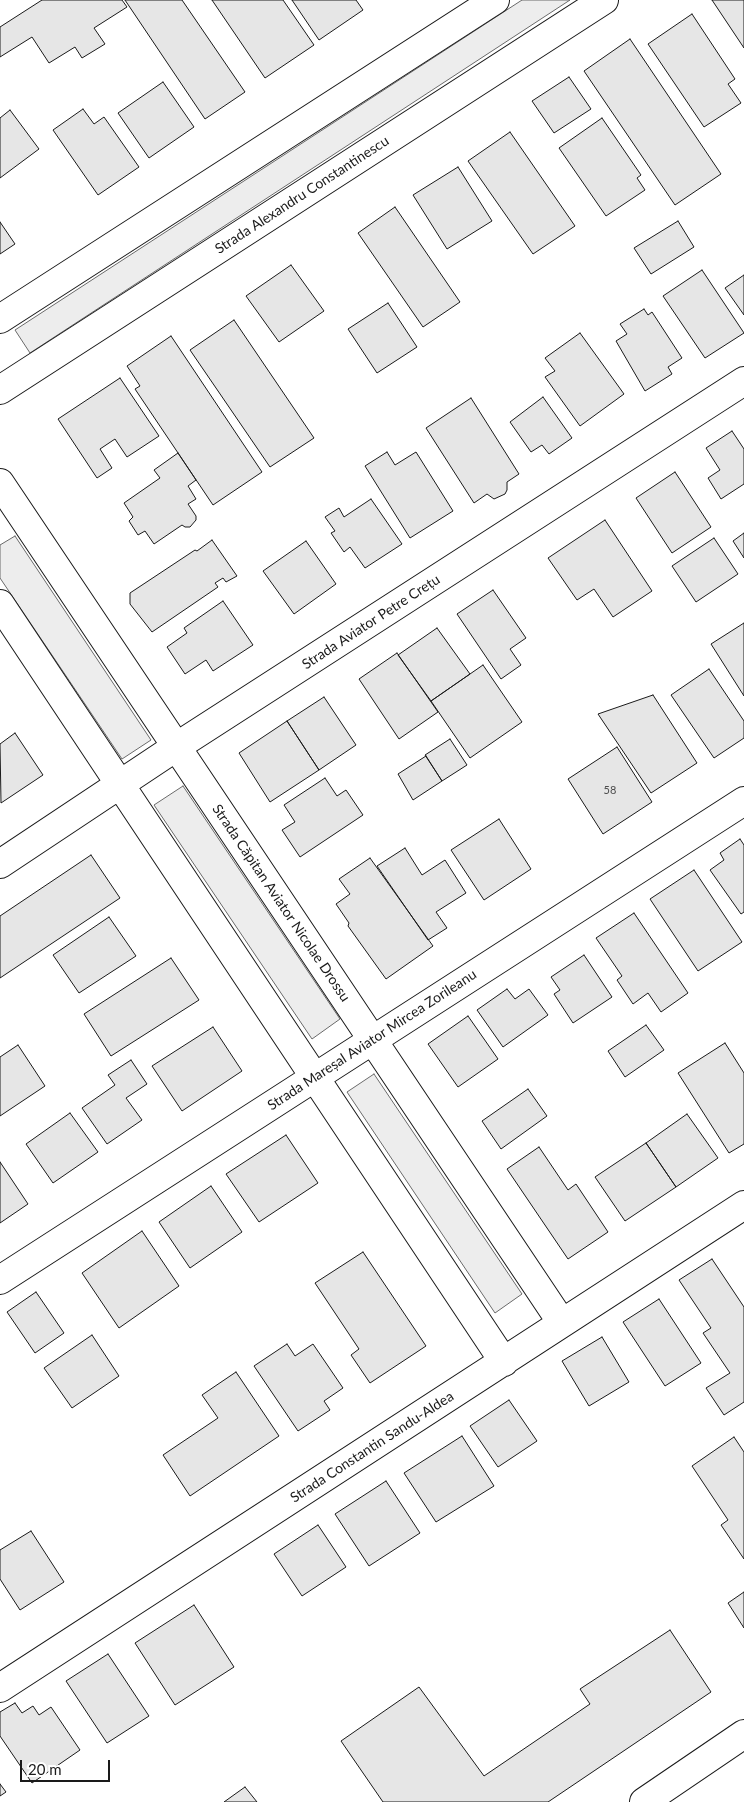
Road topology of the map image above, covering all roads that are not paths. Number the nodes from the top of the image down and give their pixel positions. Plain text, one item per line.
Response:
1 (494, 0) edge
2 (604, 0) edge
3 (0, 319) edge
4 (744, 382) edge
5 (0, 390) edge
6 (0, 483) edge
7 (0, 604) edge
8 (176, 747) junction
9 (120, 784) junction
10 (744, 801) edge
11 (0, 864) edge
12 (372, 1040) junction
13 (315, 1078) junction
14 (744, 1206) edge
15 (0, 1280) edge
16 (562, 1324) junction
17 (504, 1362) junction
18 (0, 1688) edge
19 (744, 1734) edge
20 (657, 1798) edge

1 - 3 street
2 - 5 street, Strada Alexandru Constantinescu
4 - 8 street, Strada Aviator Petre Crețu
6 - 8 street, Strada Căpitan Aviator Nicolae Drossu
7 - 9 street
8 - 9 street, Strada Aviator Petre Crețu
8 - 12 street, Strada Căpitan Aviator Nicolae Drossu
9 - 11 street, Strada Aviator Petre Crețu
9 - 13 street
10 - 12 street, Strada Mareșal Aviator Mircea Zorileanu
12 - 13 street, Strada Mareșal Aviator Mircea Zorileanu
12 - 16 street, Strada Căpitan Aviator Nicolae Drossu
13 - 15 street, Strada Mareșal Aviator Mircea Zorileanu
13 - 17 street
14 - 16 street, Strada Constantin Sandu-Aldea
16 - 17 street, Strada Constantin Sandu-Aldea
17 - 18 street, Strada Constantin Sandu-Aldea
19 - 20 street

